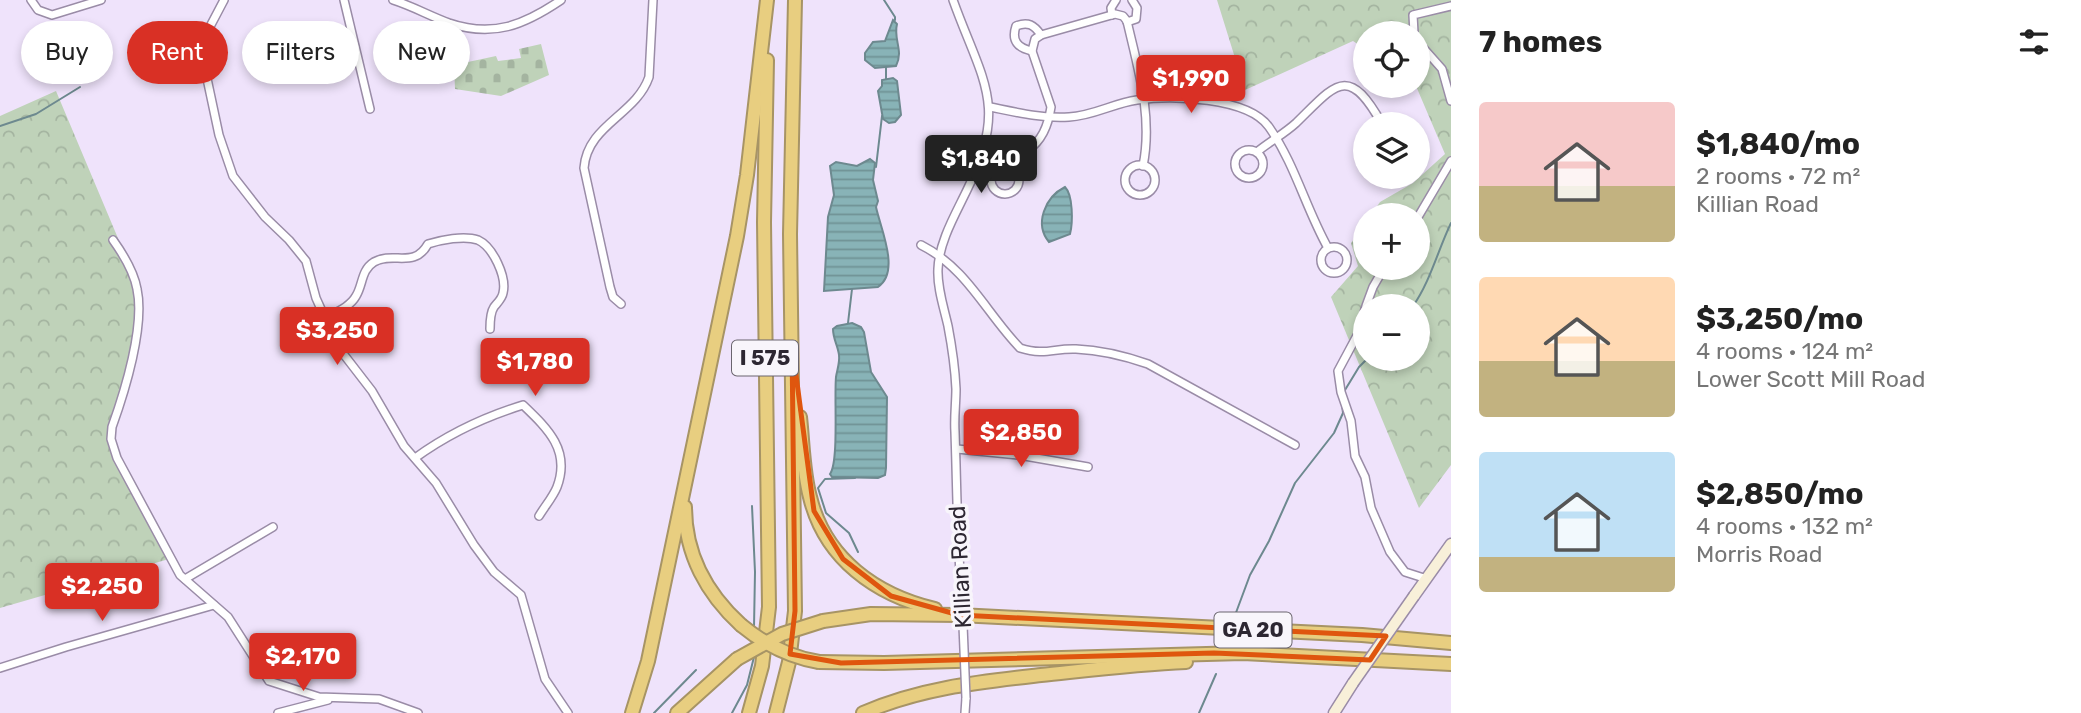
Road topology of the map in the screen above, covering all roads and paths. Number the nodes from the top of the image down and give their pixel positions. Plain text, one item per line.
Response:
1 (31, 0) edge
2 (101, 0) edge
3 (224, 0) edge
4 (344, 0) edge
5 (393, 0) edge
6 (561, 0) edge
7 (653, 0) edge
8 (767, 0) edge
9 (795, 0) edge
10 (953, 0) edge
11 (1116, 0) edge
12 (1132, 0) edge
13 (1451, 6) edge
14 (1112, 15) junction
15 (1125, 19) junction
16 (1413, 21) edge
17 (1041, 35) junction
18 (1032, 51) junction
19 (1430, 56) edge
20 (1143, 100) junction
21 (1451, 100) edge
22 (990, 107) junction
23 (370, 109) dead end
24 (1375, 112) edge
25 (1050, 116) junction
26 (1275, 138) junction
27 (1257, 152) junction
28 (1451, 161) edge
29 (1008, 166) junction
30 (1143, 166) junction
31 (1426, 203) edge
32 (113, 240) dead end
33 (921, 245) dead end
34 (1328, 248) dead end
35 (939, 254) junction
36 (621, 304) dead end
37 (325, 318) junction
38 (490, 329) dead end
39 (1353, 343) edge
40 (792, 345) junction
41 (1295, 445) dead end
42 (957, 449) junction
43 (415, 458) junction
44 (1088, 467) dead end
45 (685, 486) junction
46 (539, 516) dead end
47 (274, 527) dead end
48 (1451, 544) edge
49 (185, 579) junction
50 (1427, 579) junction
51 (214, 604) junction
52 (959, 615) junction
53 (1451, 643) edge
54 (1347, 659) junction
55 (1451, 664) edge
56 (0, 668) edge
57 (336, 698) junction
58 (681, 710) edge
59 (278, 713) edge
60 (418, 713) edge
61 (568, 713) edge
62 (632, 713) edge
63 (749, 713) edge
64 (776, 713) edge
65 (863, 713) edge
66 (965, 713) edge
67 (1334, 713) edge

1 - 2 street
3 - 37 street
4 - 23 street
5 - 6 street
7 - 36 street
8 - 45 highway
8 - 63 highway, I 575
9 - 40 highway, I 575
10 - 22 street, Killian Road
11 - 14 street
12 - 15 street
13 - 16 street
14 - 15 street
14 - 17 street
15 - 20 street
17 - 18 street
17 - 18 street
18 - 25 street
19 - 21 street
20 - 25 street
20 - 26 street
20 - 30 street
22 - 25 street
22 - 35 street, Killian Road
24 - 26 street
25 - 29 street
26 - 27 street
26 - 34 street
27 - 27 street
28 - 31 street
29 - 29 street
30 - 30 street
32 - 49 street
33 - 35 street
35 - 41 street
35 - 42 street, Killian Road
37 - 38 street
37 - 43 street
39 - 50 street
40 - 52 highway
40 - 64 highway, I 575
42 - 44 street
42 - 66 street, Killian Road, bridge
43 - 46 street
43 - 61 street
45 - 54 highway, bridge
45 - 62 highway
47 - 49 street
48 - 50 street
49 - 51 street
50 - 67 street, bridge
51 - 56 street
51 - 57 street
52 - 53 highway, GA 20
52 - 58 highway, GA 20, bridge
54 - 55 highway, GA 20
54 - 65 highway, GA 20
57 - 59 street
57 - 60 street

